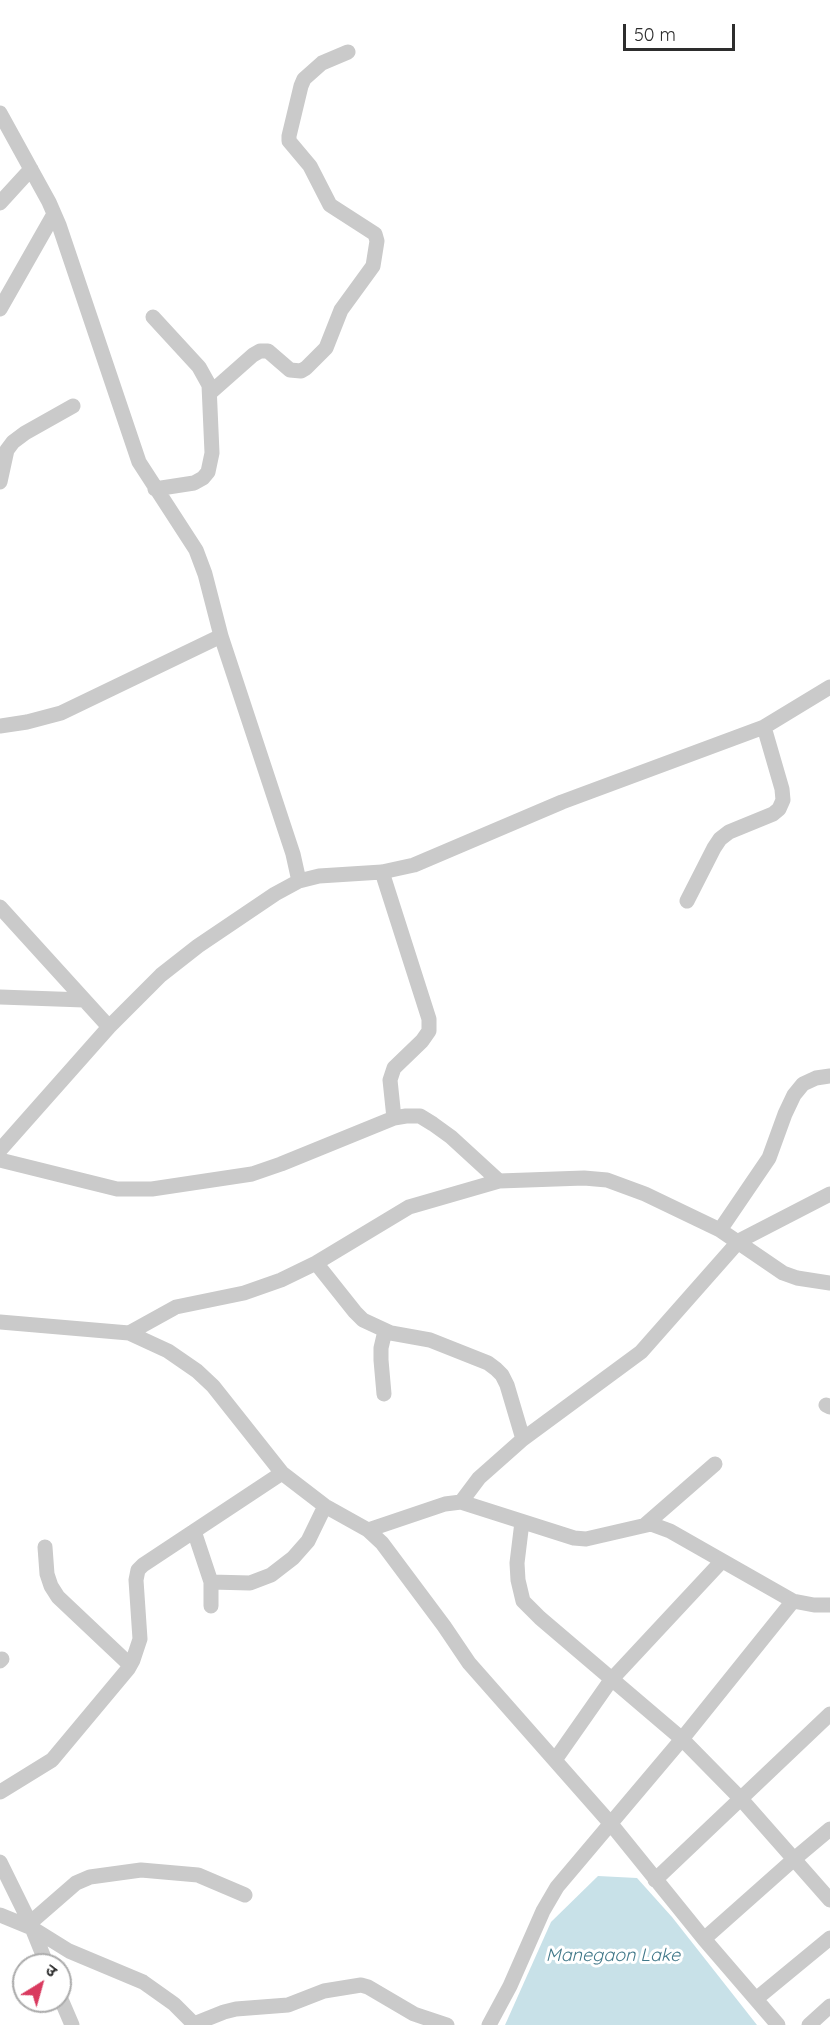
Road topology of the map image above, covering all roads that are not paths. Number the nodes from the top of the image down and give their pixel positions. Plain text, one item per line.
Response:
1 (348, 52) dead end
2 (0, 112) edge
3 (31, 169) junction
4 (0, 203) edge
5 (54, 214) junction
6 (0, 309) edge
7 (153, 317) dead end
8 (210, 393) junction
9 (73, 406) dead end
10 (0, 482) edge
11 (155, 489) junction
12 (221, 636) junction
13 (830, 687) edge
14 (0, 726) edge
15 (764, 727) junction
16 (382, 872) junction
17 (299, 881) junction
18 (687, 901) dead end
19 (0, 907) edge
20 (0, 998) edge
21 (84, 1000) junction
22 (109, 1027) junction
23 (830, 1076) edge
24 (394, 1118) junction
25 (6, 1132) edge
26 (0, 1150) edge
27 (0, 1160) edge
28 (499, 1182) junction
29 (830, 1194) edge
30 (720, 1230) junction
31 (739, 1241) junction
32 (316, 1263) junction
33 (829, 1282) edge
34 (0, 1322) edge
35 (386, 1330) junction
36 (129, 1333) junction
37 (384, 1394) dead end
38 (523, 1439) junction
39 (715, 1464) dead end
40 (282, 1473) junction
41 (461, 1502) junction
42 (325, 1506) junction
43 (522, 1522) junction
44 (645, 1525) junction
45 (368, 1530) junction
46 (194, 1531) junction
47 (45, 1547) dead end
48 (722, 1561) junction
49 (211, 1582) junction
50 (793, 1601) junction
51 (830, 1605) edge
52 (211, 1606) dead end
53 (130, 1665) junction
54 (611, 1680) junction
55 (830, 1714) edge
56 (682, 1739) junction
57 (555, 1760) junction
58 (0, 1792) edge
59 (741, 1799) junction
60 (611, 1824) junction
61 (830, 1829) edge
62 (793, 1860) junction
63 (0, 1862) edge
64 (655, 1880) junction
65 (245, 1895) dead end
66 (830, 1900) edge
67 (0, 1916) edge
68 (31, 1926) junction
69 (830, 1938) edge
70 (704, 1939) junction
71 (42, 1953) edge
72 (756, 1999) junction
73 (830, 2006) edge
74 (195, 2025) edge
75 (447, 2025) edge
76 (489, 2025) edge
77 (778, 2025) edge
78 (809, 2025) edge

1 - 8 street
2 - 3 street
3 - 4 street
3 - 5 street
5 - 6 street
5 - 11 street
7 - 8 street
8 - 11 street
9 - 10 street
11 - 12 street
12 - 14 street
12 - 17 street
13 - 15 street
15 - 16 street
15 - 18 street
16 - 17 street
16 - 24 street
17 - 22 street
19 - 21 street
20 - 21 street
21 - 22 street
22 - 25 street
23 - 30 street
24 - 27 street
24 - 28 street
25 - 26 street
28 - 30 street
28 - 32 street
29 - 31 street
30 - 31 street
31 - 33 street
31 - 38 street
32 - 35 street
32 - 36 street
34 - 36 street
35 - 37 street
35 - 38 street
36 - 40 street
38 - 41 street
39 - 44 street
40 - 42 street
40 - 46 street
41 - 43 street
41 - 45 street
42 - 45 street
42 - 49 street
43 - 44 street
43 - 54 street
44 - 48 street
45 - 57 street
46 - 49 street
46 - 53 street
47 - 53 street
48 - 50 street
48 - 54 street
49 - 52 street
50 - 51 street
50 - 56 street
53 - 58 street
54 - 56 street
54 - 57 street
55 - 59 street
56 - 59 street
56 - 60 street
57 - 60 street
59 - 62 street
59 - 64 street
60 - 64 street
60 - 76 street
61 - 62 street
62 - 66 street
62 - 70 street
63 - 68 street
64 - 70 street
65 - 68 street
67 - 68 street
68 - 71 street
68 - 74 street
69 - 72 street
70 - 72 street
72 - 77 street
73 - 78 street
74 - 75 street

